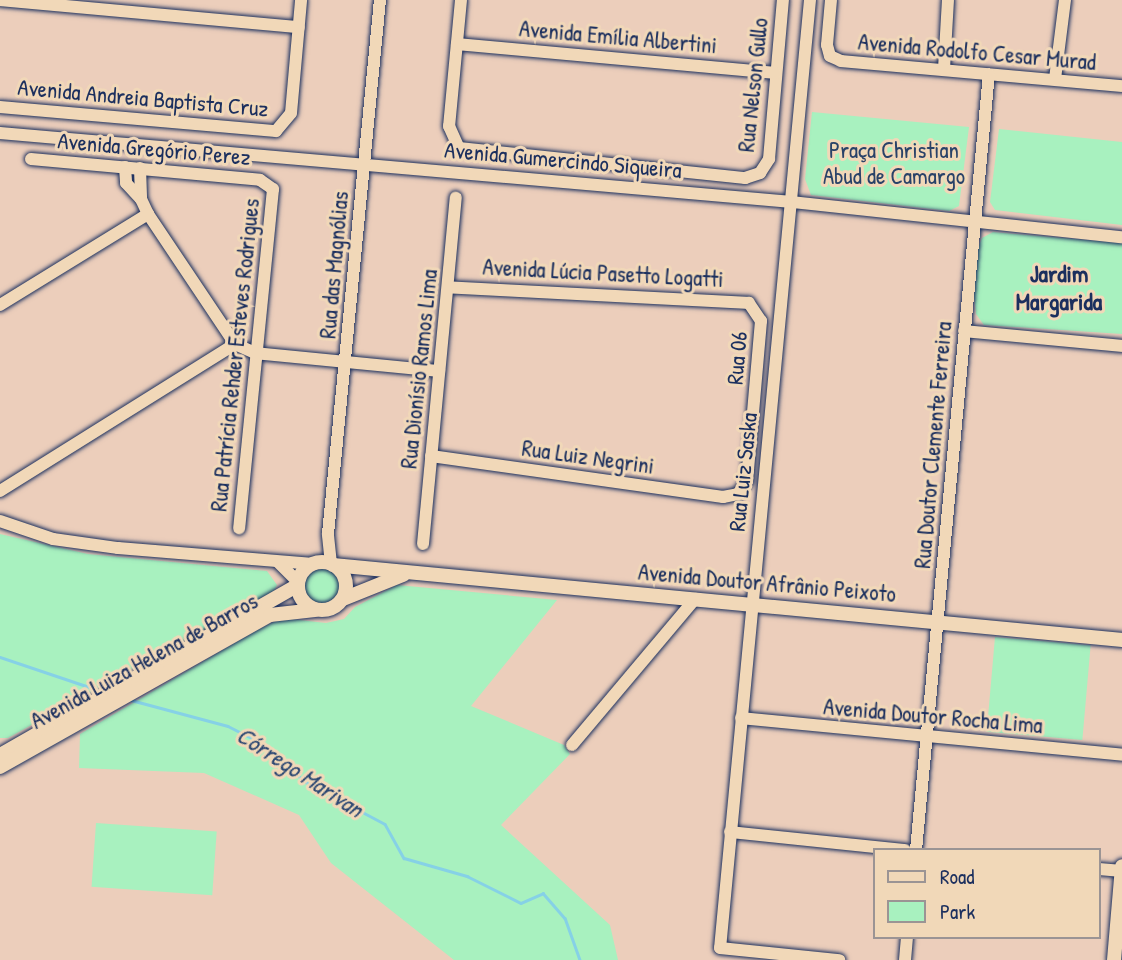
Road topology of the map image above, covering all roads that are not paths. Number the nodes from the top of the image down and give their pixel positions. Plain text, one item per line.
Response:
1 (301, 0) edge
2 (380, 0) edge
3 (461, 0) edge
4 (783, 0) edge
5 (810, 0) edge
6 (831, 0) edge
7 (948, 0) edge
8 (1065, 0) edge
9 (0, 1) edge
10 (299, 27) junction
11 (457, 44) junction
12 (944, 69) junction
13 (776, 73) junction
14 (989, 74) junction
15 (1055, 79) junction
16 (1122, 86) edge
17 (0, 107) edge
18 (0, 133) edge
19 (31, 159) dead end
20 (365, 163) junction
21 (125, 167) junction
22 (140, 168) junction
23 (158, 170) junction
24 (271, 186) joint
25 (141, 194) junction
26 (456, 198) dead end
27 (792, 202) junction
28 (148, 214) junction
29 (975, 222) junction
30 (1122, 237) edge
31 (448, 287) junction
32 (0, 305) edge
33 (755, 307) joint
34 (964, 331) junction
35 (235, 344) junction
36 (1122, 346) edge
37 (255, 353) junction
38 (346, 362) junction
39 (439, 372) junction
40 (431, 456) junction
41 (0, 491) edge
42 (738, 494) joint
43 (0, 522) edge
44 (239, 528) dead end
45 (423, 544) dead end
46 (278, 562) junction
47 (324, 564) junction
48 (408, 573) junction
49 (298, 584) junction
50 (695, 598) junction
51 (343, 599) junction
52 (751, 604) junction
53 (315, 610) junction
54 (939, 622) junction
55 (1122, 639) edge
56 (741, 719) junction
57 (926, 736) junction
58 (572, 745) dead end
59 (1122, 754) edge
60 (0, 755) edge
61 (0, 767) edge
62 (730, 832) junction
63 (886, 848) edge
64 (916, 848) edge
65 (1101, 869) edge
66 (1122, 869) edge
67 (907, 939) edge
68 (839, 960) edge
69 (905, 960) edge
70 (1114, 960) edge

1 - 10 street
2 - 20 street, Rua das Magnólias
3 - 11 street
4 - 13 street, Rua Nelson Gullo
5 - 27 street, Rua Luiz Saska
6 - 12 street, Avenida Rodolfo Cesar Murad
7 - 12 street
8 - 15 street
9 - 10 street
10 - 17 street, Avenida Andreia Baptista Cruz
11 - 13 street, Avenida Emília Albertini
11 - 13 street, Rua Nelson Gullo
12 - 14 street, Avenida Rodolfo Cesar Murad
14 - 15 street, Avenida Rodolfo Cesar Murad
14 - 29 street, Rua Doutor Clemente Ferreira
15 - 16 street, Avenida Rodolfo Cesar Murad
18 - 20 street, Avenida Gumercindo Siqueira
19 - 21 street, Avenida Gregório Perez
20 - 27 street, Avenida Gumercindo Siqueira
20 - 38 street, Rua das Magnólias
21 - 22 street, Avenida Gregório Perez
21 - 25 street
22 - 23 street, Avenida Gregório Perez
22 - 25 street
23 - 24 street, Avenida Gregório Perez
23 - 25 street
24 - 37 street, Rua Patrícia Rehder Esteves Rodrigues
25 - 28 street
26 - 31 street, Rua Dionísio Ramos Lima
27 - 29 street, Avenida Gumercindo Siqueira
27 - 52 street, Rua Luiz Saska
28 - 32 street
28 - 35 street
29 - 30 street, Avenida Gumercindo Siqueira
29 - 34 street, Rua Doutor Clemente Ferreira
31 - 33 street, Avenida Lúcia Pasetto Logatti
31 - 39 street, Rua Dionísio Ramos Lima
33 - 42 street, Rua 06
34 - 36 street
34 - 54 street, Rua Doutor Clemente Ferreira
35 - 37 street
35 - 41 street
37 - 38 street
37 - 44 street, Rua Patrícia Rehder Esteves Rodrigues
38 - 39 street
38 - 47 street, Rua das Magnólias
39 - 40 street, Rua Dionísio Ramos Lima
40 - 42 street, Rua Luiz Negrini
40 - 45 street, Rua Dionísio Ramos Lima
43 - 46 street
46 - 47 street
46 - 49 street
47 - 48 street, Avenida Doutor Afrânio Peixoto
47 - 49 street
47 - 51 street
48 - 50 street, Avenida Doutor Afrânio Peixoto
48 - 51 street, Avenida Doutor Afrânio Peixoto
49 - 53 street
49 - 60 street, Avenida Luiza Helena de Barros
50 - 52 street, Avenida Doutor Afrânio Peixoto
50 - 58 street
51 - 53 street
52 - 54 street, Avenida Doutor Afrânio Peixoto
52 - 56 street, Rua Luiz Saska
53 - 61 street, Avenida Luiza Helena de Barros
54 - 55 street, Avenida Doutor Afrânio Peixoto
54 - 57 street, Rua Doutor Clemente Ferreira
56 - 57 street, Avenida Doutor Rocha Lima
56 - 62 street, Rua Luiz Saska
57 - 59 street, Avenida Doutor Rocha Lima
57 - 64 street, Rua Doutor Clemente Ferreira
62 - 63 street
62 - 68 street, Rua Luiz Saska
65 - 66 street
66 - 70 street
67 - 69 street

